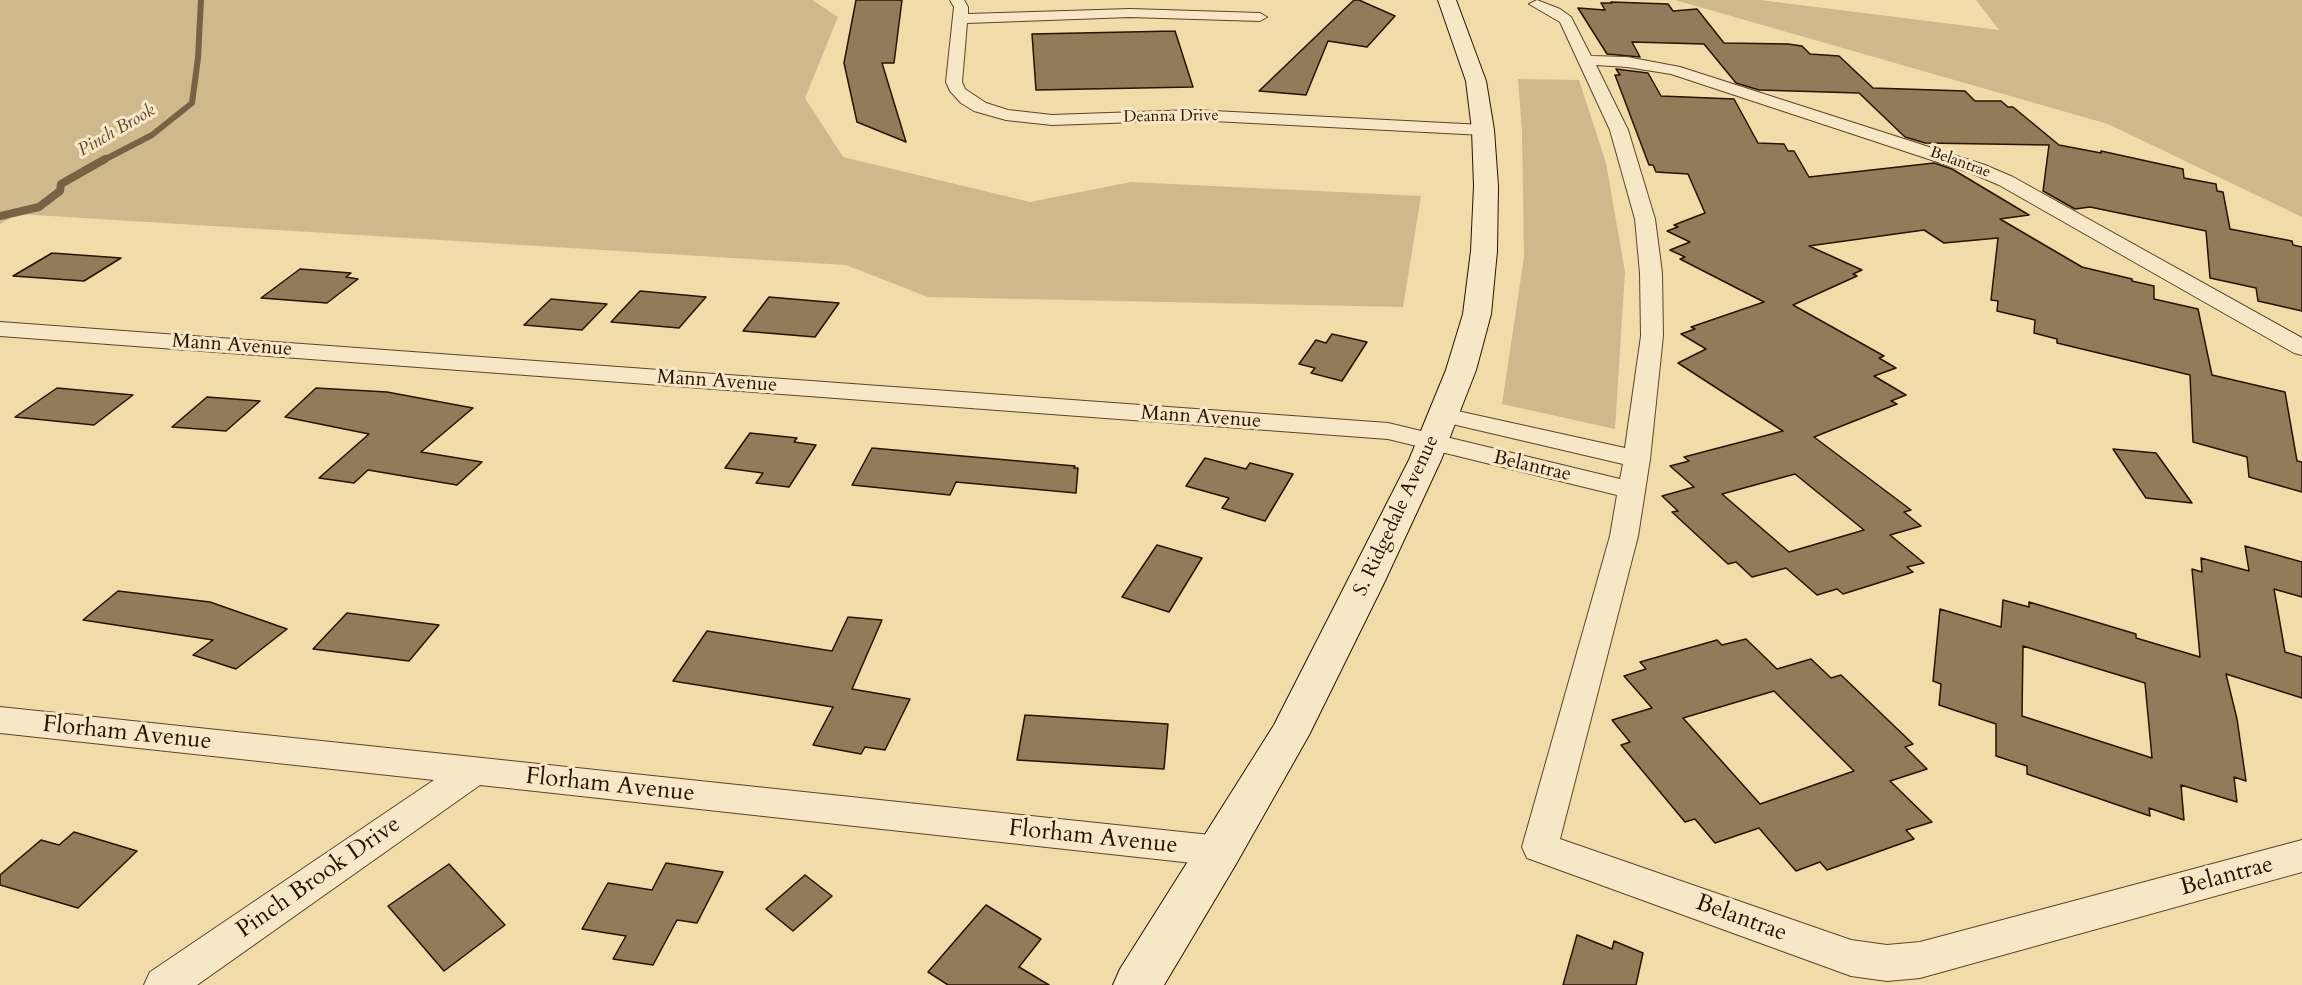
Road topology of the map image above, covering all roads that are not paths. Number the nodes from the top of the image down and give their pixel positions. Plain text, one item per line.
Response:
1 (957, 0) edge
2 (1448, 0) edge
3 (1536, 4) dead end
4 (1260, 17) dead end
5 (959, 19) junction
6 (1587, 60) junction
7 (1484, 130) junction
8 (0, 329) edge
9 (2302, 348) edge
10 (1438, 429) junction
11 (1637, 459) junction
12 (1632, 490) junction
13 (0, 720) edge
14 (474, 771) junction
15 (1220, 852) junction
16 (2302, 856) edge
17 (164, 985) edge
18 (1137, 985) edge

1 - 5 street, Deanna Drive
2 - 7 main road, S. Ridgedale Avenue
3 - 6 street, Belantrae
4 - 5 street
5 - 7 street, Deanna Drive
6 - 9 street, Belantrae
6 - 11 street, Belantrae
7 - 10 main road, S. Ridgedale Avenue
8 - 10 street, Mann Avenue
10 - 11 street, Belantrae
10 - 12 street, Belantrae
10 - 15 main road, S. Ridgedale Avenue
11 - 12 street, Belantrae
12 - 16 street, Belantrae
13 - 14 street, Florham Avenue
14 - 15 street, Florham Avenue
14 - 17 street, Pinch Brook Drive
15 - 18 main road, S. Ridgedale Avenue

